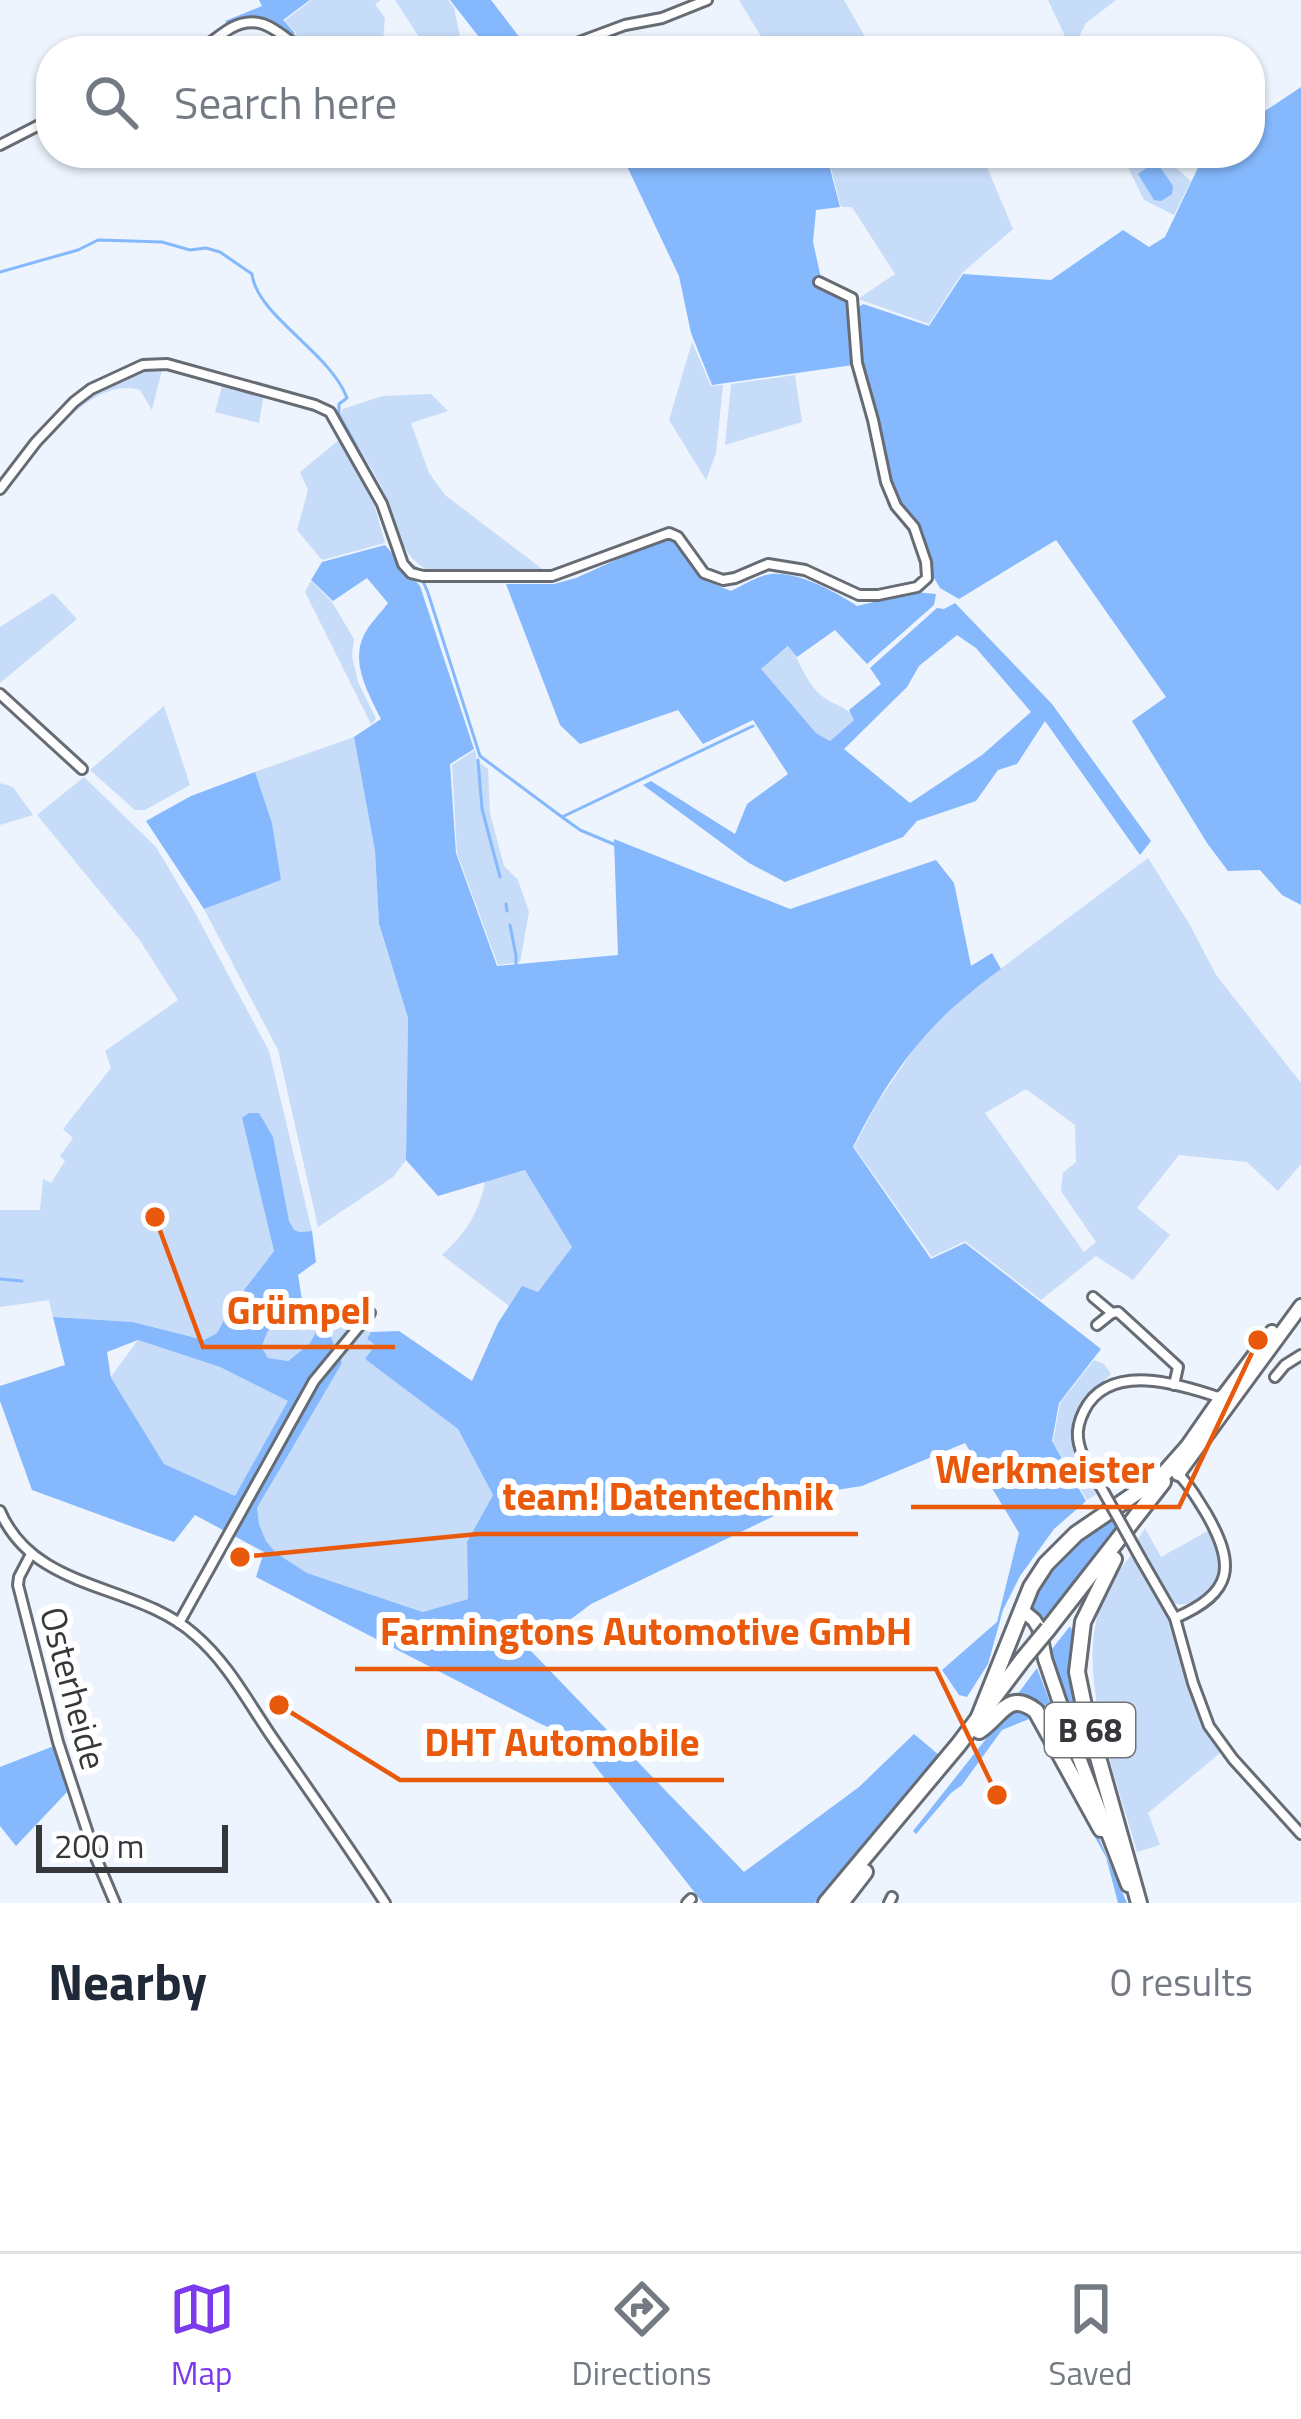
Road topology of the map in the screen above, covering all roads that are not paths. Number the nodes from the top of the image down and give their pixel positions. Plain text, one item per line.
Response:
1 (707, 0) edge
2 (218, 36) edge
3 (282, 36) edge
4 (596, 36) edge
5 (36, 127) edge
6 (0, 145) edge
7 (819, 282) dead end
8 (0, 488) edge
9 (0, 694) edge
10 (82, 769) dead end
11 (1301, 1292) edge
12 (1094, 1297) dead end
13 (1301, 1306) edge
14 (370, 1313) dead end
15 (1112, 1313) junction
16 (1097, 1325) dead end
17 (1301, 1355) edge
18 (1275, 1377) dead end
19 (1174, 1385) junction
20 (1222, 1398) junction
21 (1187, 1448) junction
22 (1178, 1474) junction
23 (0, 1510) edge
24 (31, 1554) junction
25 (1114, 1558) junction
26 (1020, 1614) junction
27 (1175, 1618) junction
28 (179, 1623) junction
29 (1049, 1633) junction
30 (979, 1725) junction
31 (1101, 1829) junction
32 (1301, 1834) edge
33 (115, 1903) edge
34 (386, 1903) edge
35 (826, 1903) edge
36 (839, 1903) edge
37 (1136, 1903) edge

1 - 4 street
2 - 3 street
5 - 6 street
7 - 8 street
9 - 10 street
11 - 20 main road
12 - 15 street
13 - 22 main road
14 - 28 street
15 - 16 street
15 - 19 street
17 - 18 street
19 - 20 street
19 - 27 street, bridge
20 - 21 highway
21 - 26 highway
21 - 29 highway
22 - 25 highway
22 - 27 street
23 - 24 street
24 - 28 street
24 - 33 street, Osterheide
25 - 29 highway
25 - 37 highway, B 68
26 - 30 highway
26 - 31 main road, B 68
26 - 37 main road, B 68
27 - 32 street
28 - 34 street
29 - 30 highway, bridge
30 - 31 highway, B 68
30 - 35 highway
30 - 36 highway
31 - 37 main road, B 68

